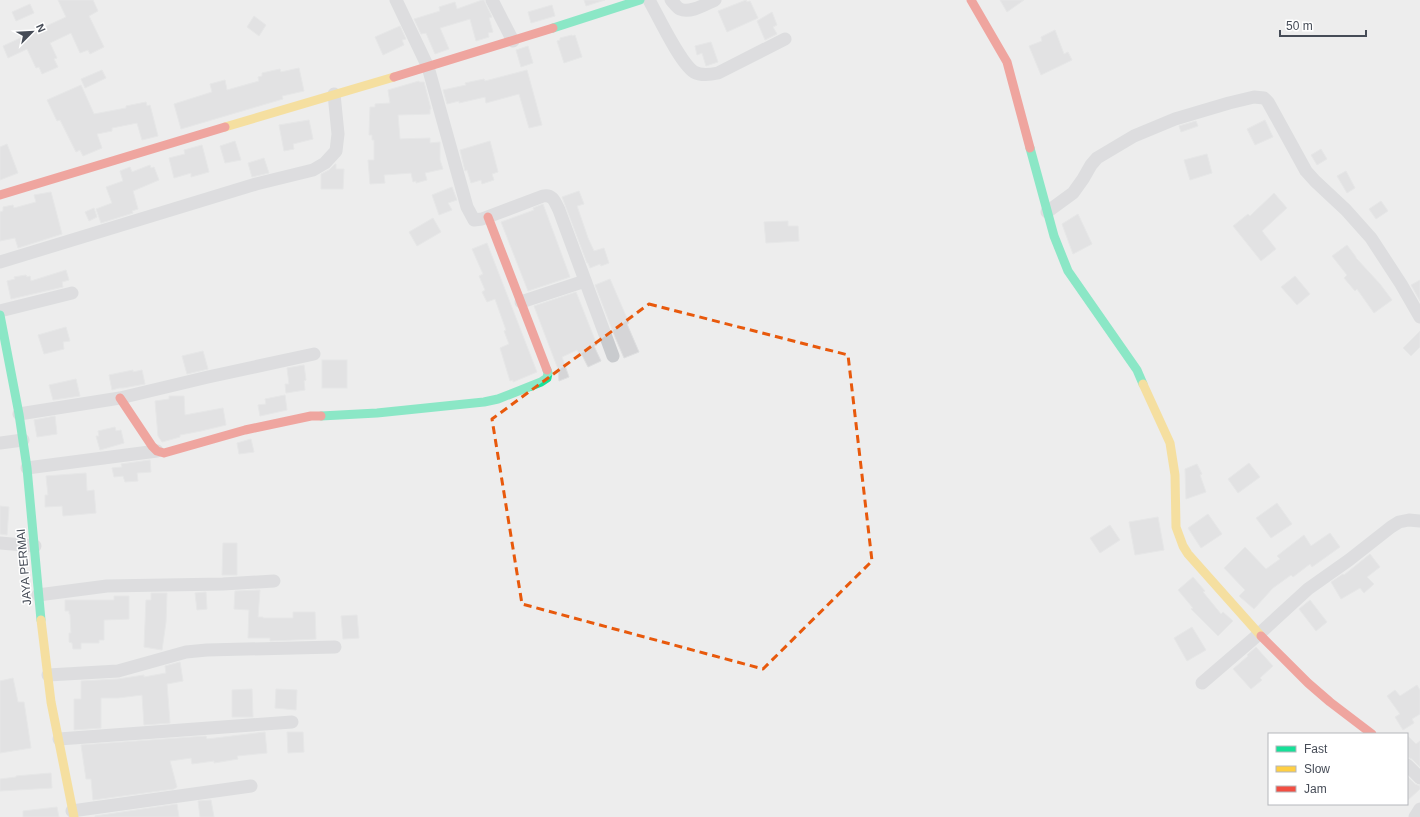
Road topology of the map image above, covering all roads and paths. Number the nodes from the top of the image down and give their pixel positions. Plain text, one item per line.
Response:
1 (396, 0) edge
2 (492, 0) edge
3 (640, 0) edge
4 (649, 0) edge
5 (671, 0) edge
6 (715, 0) edge
7 (971, 0) edge
8 (681, 5) edge
9 (785, 39) dead end
10 (512, 41) junction
11 (428, 67) junction
12 (337, 94) junction
13 (0, 195) edge
14 (1047, 212) junction
15 (488, 217) junction
16 (0, 262) edge
17 (585, 281) junction
18 (72, 293) dead end
19 (521, 302) junction
20 (0, 311) edge
21 (0, 315) edge
22 (1420, 317) edge
23 (314, 354) dead end
24 (613, 356) dead end
25 (120, 398) junction
26 (19, 414) junction
27 (23, 440) junction
28 (0, 444) edge
29 (157, 451) junction
30 (27, 468) junction
31 (1420, 521) edge
32 (0, 544) edge
33 (35, 546) junction
34 (274, 581) dead end
35 (38, 595) junction
36 (1259, 634) junction
37 (335, 647) dead end
38 (48, 675) junction
39 (1202, 683) dead end
40 (292, 722) dead end
41 (1371, 733) edge
42 (59, 739) junction
43 (1408, 766) edge
44 (1420, 778) edge
45 (251, 786) dead end
46 (1420, 809) edge
47 (73, 814) edge
48 (1415, 817) edge

1 - 11 street
2 - 10 street
3 - 10 street
4 - 9 street
5 - 8 street
6 - 8 street
7 - 14 street
10 - 11 street
11 - 12 street
11 - 15 street
12 - 13 street
12 - 16 street
14 - 22 street
14 - 36 street
15 - 17 street
15 - 19 street
17 - 19 street
17 - 24 street
18 - 20 street
19 - 29 street
21 - 26 street, JAYA PERMAI
23 - 25 street
25 - 26 street
25 - 29 street
26 - 27 street, JAYA PERMAI
27 - 28 street
27 - 30 street, JAYA PERMAI
29 - 30 street
30 - 33 street, JAYA PERMAI
31 - 36 street
32 - 33 street
33 - 35 street, JAYA PERMAI
34 - 35 street
35 - 38 street, JAYA PERMAI
36 - 39 street
36 - 41 street
37 - 38 street
38 - 42 street, JAYA PERMAI
40 - 42 street
42 - 47 street, JAYA PERMAI
43 - 44 street
45 - 47 street
46 - 48 street

